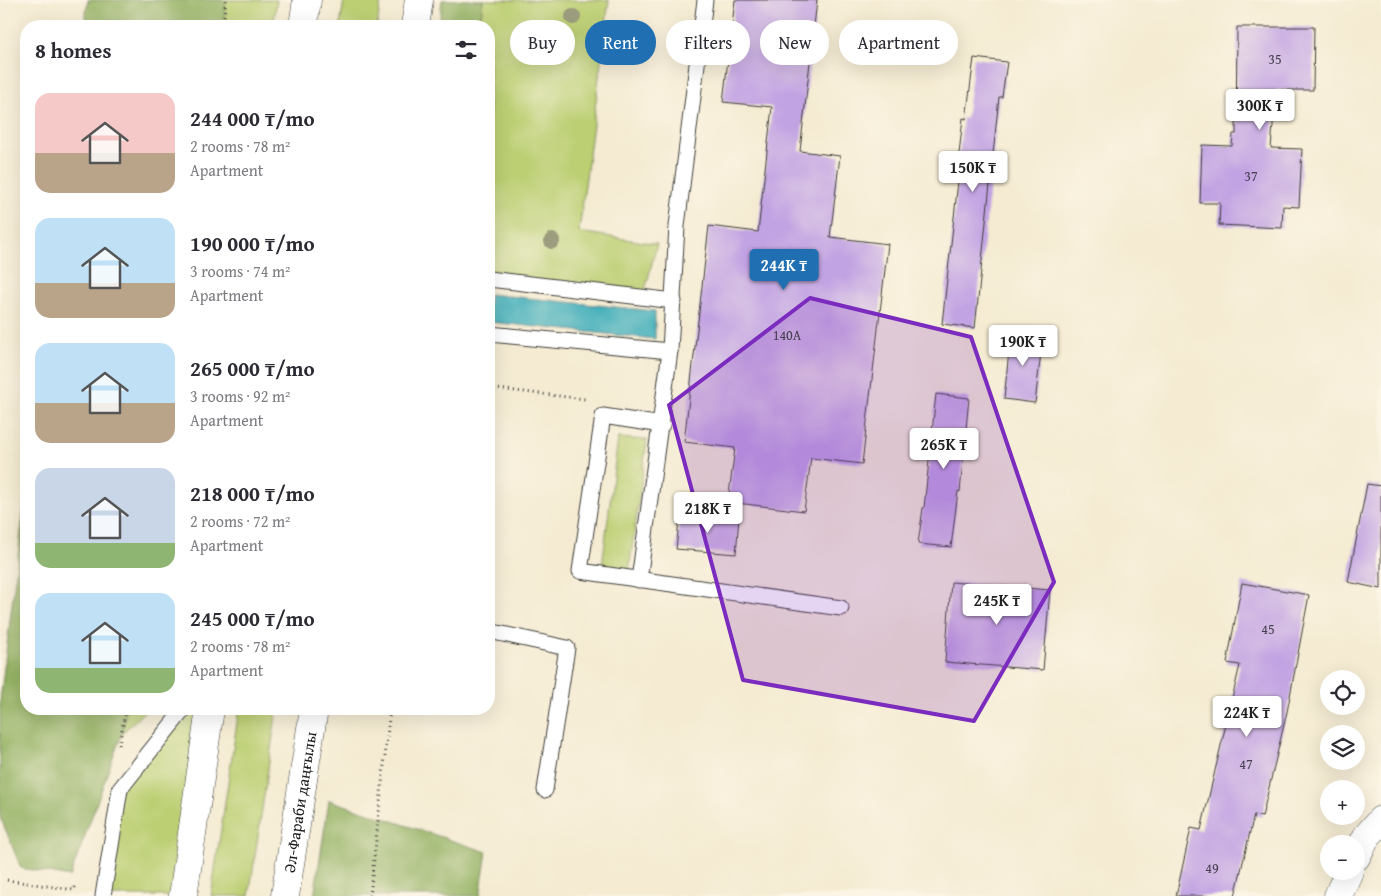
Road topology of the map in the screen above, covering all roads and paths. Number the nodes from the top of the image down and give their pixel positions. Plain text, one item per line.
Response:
1 (226, 0) edge
2 (307, 0) edge
3 (705, 0) edge
4 (224, 20) edge
5 (304, 20) edge
6 (495, 280) edge
7 (674, 301) junction
8 (495, 335) edge
9 (670, 351) junction
10 (495, 389) edge
11 (587, 399) dead end
12 (662, 425) junction
13 (639, 580) junction
14 (841, 608) dead end
15 (495, 632) edge
16 (125, 715) edge
17 (179, 715) edge
18 (209, 715) edge
19 (316, 715) edge
20 (389, 715) edge
21 (117, 752) dead end
22 (545, 790) dead end
23 (1381, 820) edge
24 (1365, 840) edge
25 (7, 880) dead end
26 (78, 880) dead end
27 (1346, 880) edge
28 (103, 896) edge
29 (182, 896) edge
30 (284, 896) edge
31 (370, 896) edge
32 (1338, 896) edge

1 - 4 path
2 - 5 main road
3 - 7 lane
6 - 7 lane
7 - 9 lane
8 - 9 lane
9 - 12 lane
10 - 11 path
12 - 13 lane
12 - 13 lane
13 - 14 lane
15 - 22 lane
16 - 21 path
17 - 28 lane
18 - 29 main road
19 - 30 main road, Әл-Фараби даңғылы
20 - 31 path
23 - 24 main road
25 - 26 path
27 - 32 main road

